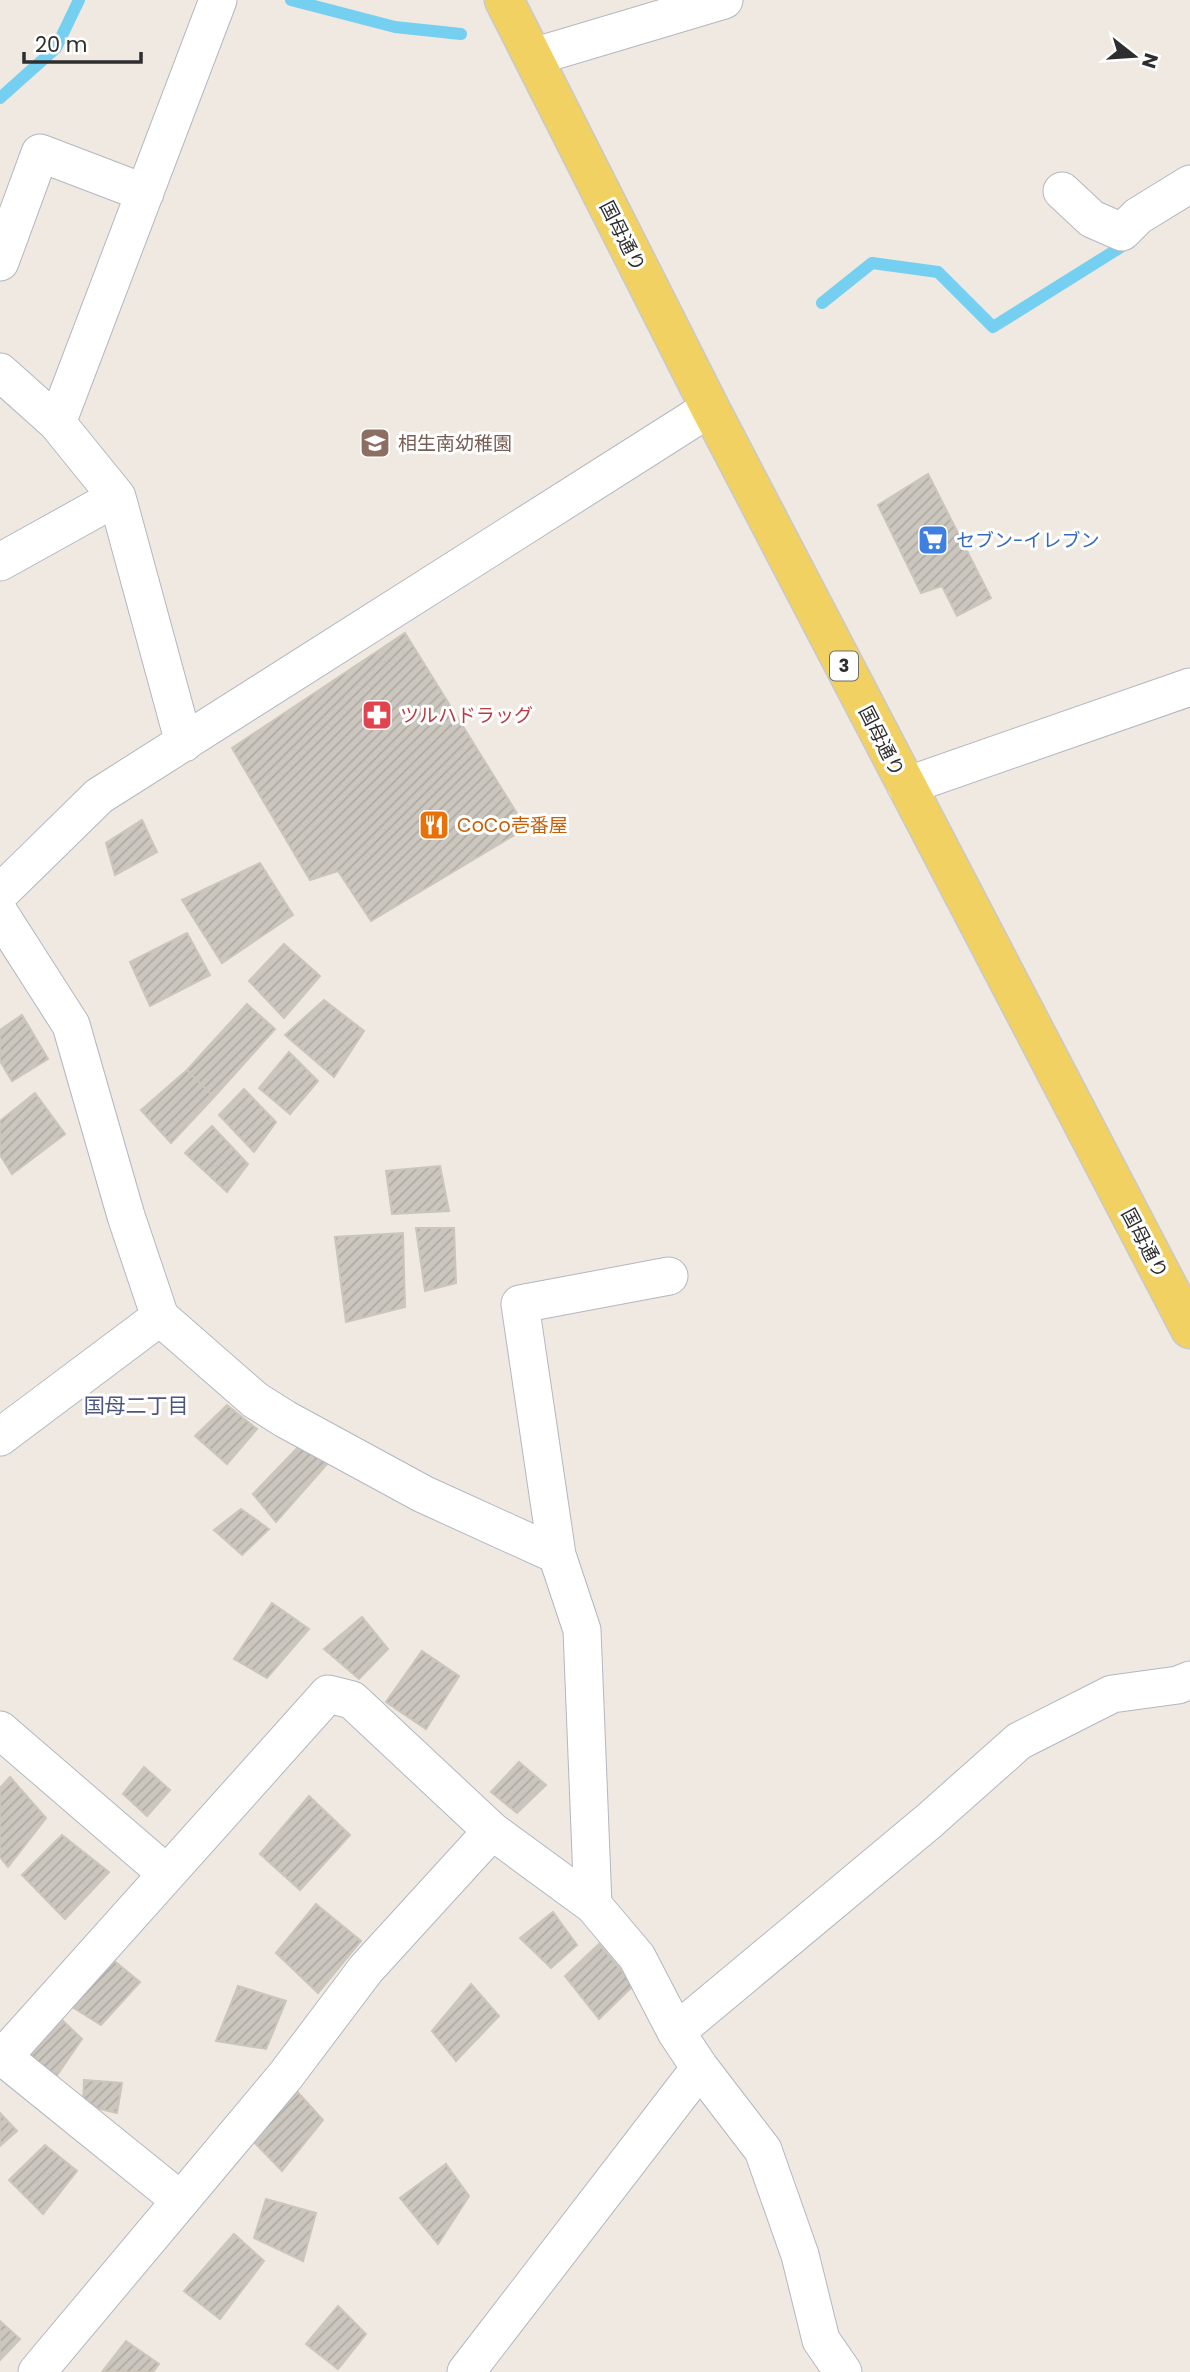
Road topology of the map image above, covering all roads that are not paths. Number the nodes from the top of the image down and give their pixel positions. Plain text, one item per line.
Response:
1 (218, 0) edge
2 (504, 0) edge
3 (724, 0) edge
4 (533, 57) junction
5 (1190, 184) edge
6 (1062, 191) dead end
7 (145, 193) junction
8 (0, 262) edge
9 (0, 372) edge
10 (710, 408) junction
11 (57, 423) junction
12 (117, 497) junction
13 (0, 562) edge
14 (1189, 690) edge
15 (184, 743) junction
16 (906, 786) junction
17 (0, 893) edge
18 (3, 926) edge
19 (669, 1276) dead end
20 (160, 1317) junction
21 (1190, 1329) edge
22 (0, 1437) edge
23 (557, 1555) junction
24 (1190, 1680) edge
25 (0, 1730) edge
26 (492, 1831) junction
27 (167, 1874) junction
28 (593, 1905) junction
29 (676, 2032) junction
30 (700, 2068) junction
31 (180, 2200) junction
32 (37, 2372) edge
33 (466, 2372) edge
34 (843, 2372) edge

1 - 7 street
2 - 4 main road, 国母通り / 3
3 - 4 street
4 - 10 main road, 国母通り / 3
5 - 6 street
7 - 8 street
7 - 11 street
9 - 11 street
10 - 15 street
10 - 16 main road, 国母通り / 3
11 - 12 street
12 - 13 street
12 - 15 street
14 - 16 street
15 - 17 street
16 - 21 main road, 国母通り / 3
18 - 20 street
19 - 23 street
20 - 22 street
20 - 23 street
23 - 28 street
24 - 29 street
25 - 27 street
26 - 27 street
26 - 28 street
26 - 31 street
27 - 31 street
28 - 29 street
29 - 30 street
30 - 33 street
30 - 34 street
31 - 32 street

